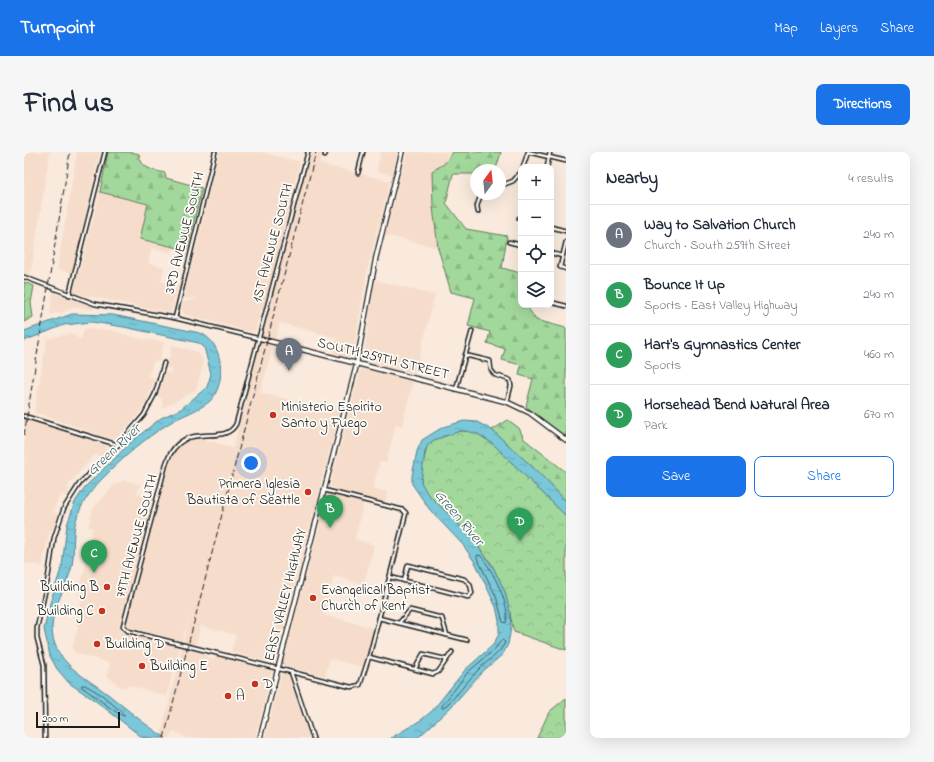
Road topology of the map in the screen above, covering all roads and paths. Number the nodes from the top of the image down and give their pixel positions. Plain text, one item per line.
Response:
1 (105, 152) edge
2 (215, 152) edge
3 (308, 152) edge
4 (363, 152) edge
5 (402, 152) edge
6 (528, 152) edge
7 (550, 152) edge
8 (550, 157) junction
9 (566, 161) edge
10 (525, 164) edge
11 (548, 164) edge
12 (358, 173) dead end
13 (518, 176) edge
14 (506, 184) edge
15 (479, 200) edge
16 (478, 212) dead end
17 (554, 228) edge
18 (566, 231) edge
19 (509, 242) dead end
20 (566, 242) edge
21 (518, 244) edge
22 (554, 254) edge
23 (562, 256) junction
24 (566, 269) edge
25 (24, 277) edge
26 (69, 295) junction
27 (554, 303) dead end
28 (566, 306) edge
29 (175, 318) junction
30 (472, 331) dead end
31 (258, 338) junction
32 (269, 341) joint
33 (465, 355) junction
34 (164, 363) dead end
35 (357, 364) junction
36 (456, 389) junction
37 (507, 402) junction
38 (24, 416) edge
39 (566, 440) edge
40 (118, 445) junction
41 (171, 451) joint
42 (324, 490) junction
43 (390, 577) junction
44 (404, 581) junction
45 (379, 618) junction
46 (400, 623) junction
47 (447, 635) junction
48 (467, 640) dead end
49 (452, 652) dead end
50 (369, 657) junction
51 (445, 659) junction
52 (278, 668) junction
53 (415, 670) junction
54 (291, 672) junction
55 (45, 738) edge
56 (260, 738) edge
57 (312, 738) edge

1 - 26 street
2 - 29 street, 3RD AVENUE SOUTH
3 - 31 street, 1ST AVENUE SOUTH
4 - 12 street
5 - 35 main road, EAST VALLEY HIGHWAY
6 - 8 street
6 - 10 street
7 - 8 street
8 - 9 street
8 - 11 street
13 - 14 street
15 - 16 street
17 - 18 street
19 - 21 street
20 - 23 street
22 - 23 street
23 - 24 street
25 - 26 street, SOUTH 259TH STREET
26 - 29 street, SOUTH 259TH STREET
27 - 28 street
29 - 31 street, SOUTH 259TH STREET
30 - 33 street
31 - 32 street, SOUTH 259TH STREET
31 - 41 street, 1ST AVENUE SOUTH
32 - 35 main road, SOUTH 259TH STREET
33 - 36 street
33 - 37 street
34 - 40 street
35 - 36 main road, SOUTH 259TH STREET
35 - 42 main road, EAST VALLEY HIGHWAY
36 - 37 main road, SOUTH 259TH STREET
37 - 39 main road, SOUTH 259TH STREET
38 - 40 street
40 - 55 street
41 - 52 street, 79TH AVENUE SOUTH
42 - 43 street
42 - 52 main road, EAST VALLEY HIGHWAY
43 - 44 street
43 - 45 street
44 - 44 street
45 - 46 street
45 - 50 street
46 - 47 street
46 - 47 street
47 - 48 street
49 - 51 street
50 - 53 street
50 - 54 street
51 - 53 street
51 - 53 street
52 - 54 street
52 - 56 main road, EAST VALLEY HIGHWAY
54 - 57 street

